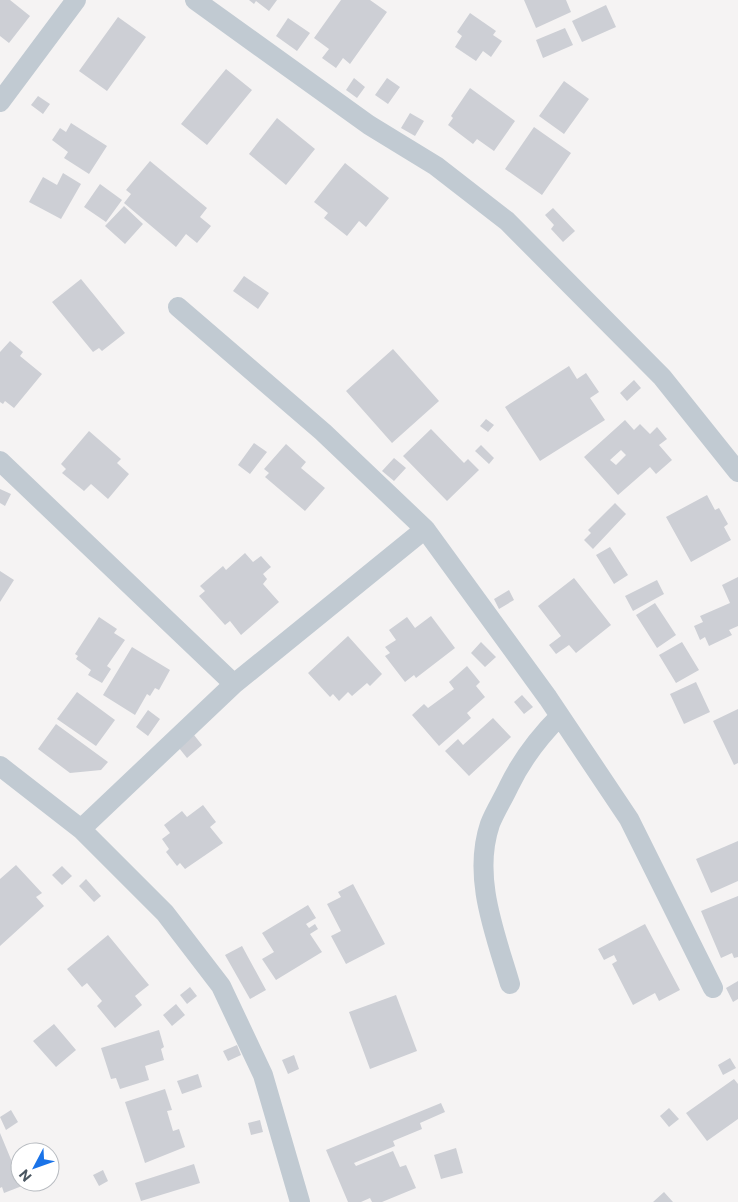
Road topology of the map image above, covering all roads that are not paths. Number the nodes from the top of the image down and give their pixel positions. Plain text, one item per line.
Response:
1 (76, 0) edge
2 (195, 0) edge
3 (0, 102) edge
4 (178, 307) dead end
5 (0, 461) edge
6 (738, 472) edge
7 (425, 529) junction
8 (234, 684) junction
9 (560, 716) junction
10 (0, 766) edge
11 (81, 829) junction
12 (510, 984) dead end
13 (713, 988) dead end
14 (300, 1202) edge

1 - 3 street
2 - 6 street
4 - 7 street
5 - 8 street
7 - 8 street
7 - 9 street
8 - 11 street
9 - 12 street
9 - 13 street
10 - 11 street
11 - 14 street

